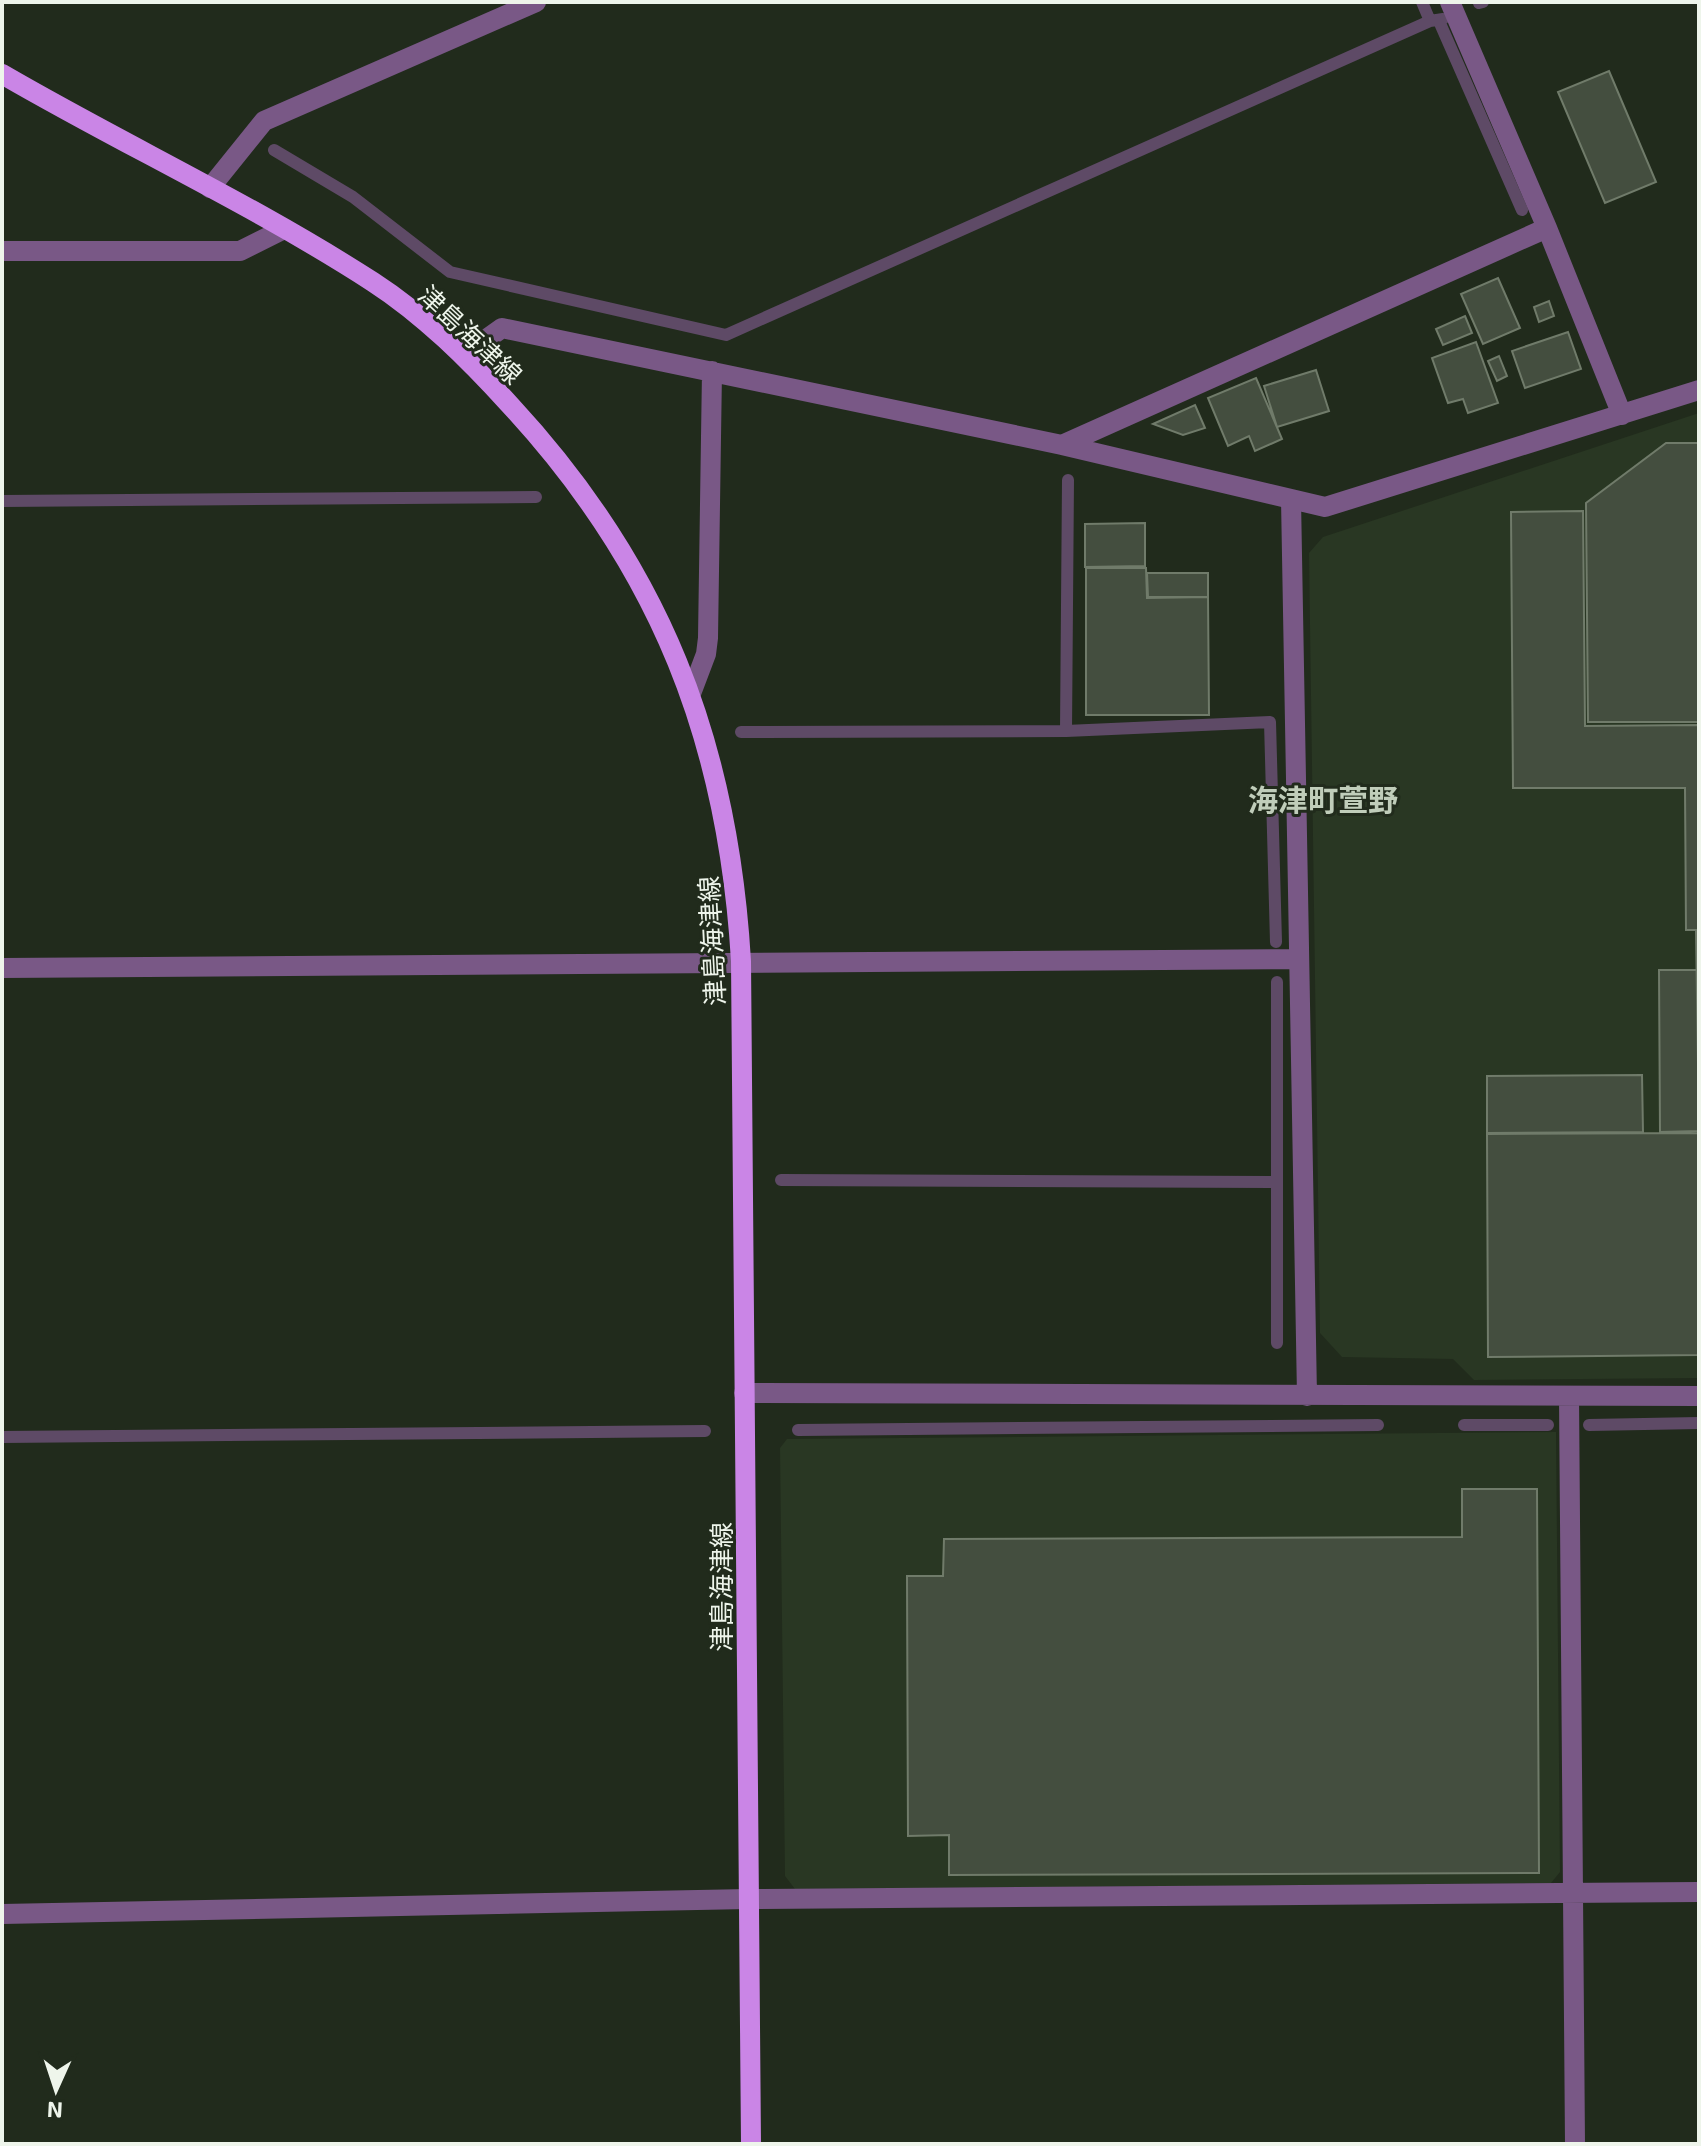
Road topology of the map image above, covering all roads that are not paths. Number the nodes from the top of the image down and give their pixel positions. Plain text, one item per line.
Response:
1 (536, 2) edge
2 (1450, 2) edge
3 (2, 74) edge
4 (210, 188) junction
5 (1547, 228) junction
6 (284, 229) junction
7 (2, 251) edge
8 (464, 355) junction
9 (712, 371) junction
10 (1699, 390) edge
11 (1622, 415) junction
12 (1062, 445) junction
13 (1291, 499) junction
14 (692, 691) junction
15 (1299, 959) junction
16 (741, 961) junction
17 (2, 968) edge
18 (744, 1393) junction
19 (1307, 1396) junction
20 (1569, 1396) junction
21 (1699, 1396) edge
22 (1699, 1892) edge
23 (1573, 1893) junction
24 (748, 1899) junction
25 (2, 1914) edge
26 (751, 2144) edge
27 (1575, 2144) edge

1 - 4 street
2 - 5 street
3 - 4 main road, 津島海津線
4 - 6 main road, 津島海津線
5 - 11 street
5 - 12 street
6 - 7 street
6 - 8 main road, 津島海津線
8 - 9 street
8 - 14 main road, 津島海津線
9 - 12 street
9 - 14 street
10 - 11 street
11 - 13 street
12 - 13 street
13 - 15 street
14 - 16 main road, 津島海津線
15 - 16 street
15 - 19 street
16 - 17 street
16 - 18 main road, 津島海津線
18 - 19 street
18 - 24 main road, 津島海津線
19 - 20 street
20 - 21 street
20 - 23 street
22 - 23 street
23 - 24 street
23 - 27 street
24 - 25 street
24 - 26 main road, 津島海津線

